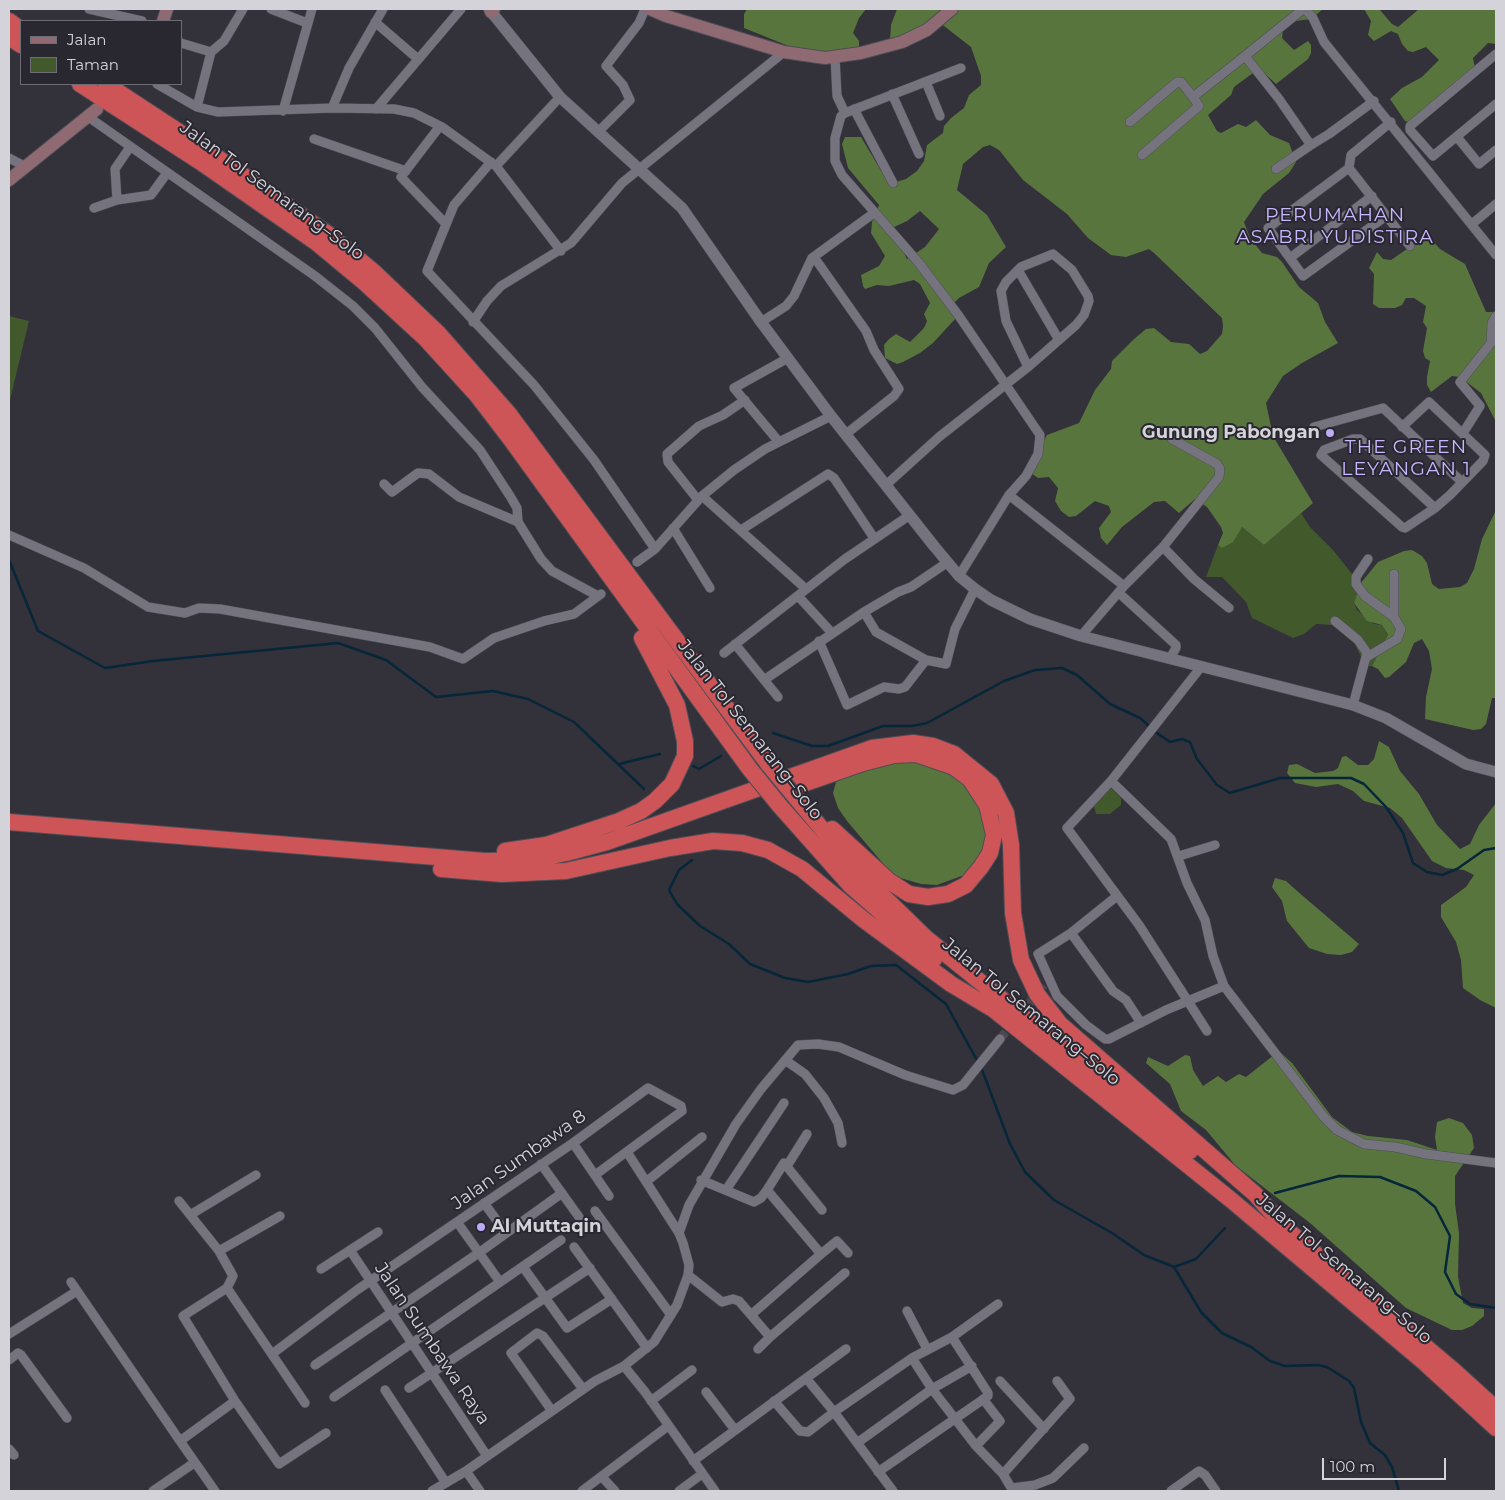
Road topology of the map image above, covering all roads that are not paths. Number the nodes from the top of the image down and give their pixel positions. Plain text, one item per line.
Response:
1 (88, 9) edge
2 (243, 9) edge
3 (271, 9) edge
4 (312, 9) edge
5 (383, 9) edge
6 (461, 9) edge
7 (645, 9) edge
8 (650, 9) edge
9 (952, 9) edge
10 (1304, 9) edge
11 (491, 10) edge
12 (138, 20) edge
13 (9, 22) edge
14 (375, 22) junction
15 (307, 23) junction
16 (20, 29) edge
17 (9, 37) edge
18 (182, 43) edge
19 (20, 44) edge
20 (211, 52) junction
21 (784, 52) junction
22 (1244, 56) junction
23 (835, 57) junction
24 (1495, 58) edge
25 (418, 59) junction
26 (961, 68) dead end
27 (926, 82) junction
28 (82, 85) edge
29 (108, 85) edge
30 (159, 85) edge
31 (892, 94) junction
32 (560, 97) junction
33 (1194, 97) junction
34 (1374, 101) junction
35 (1496, 104) edge
36 (197, 107) junction
37 (332, 108) junction
38 (376, 109) junction
39 (854, 109) junction
40 (283, 111) junction
41 (92, 112) joint
42 (845, 113) junction
43 (940, 116) dead end
44 (1130, 122) dead end
45 (1391, 122) junction
46 (440, 126) junction
47 (599, 131) junction
48 (1457, 137) junction
49 (314, 139) dead end
50 (1311, 144) junction
51 (130, 147) junction
52 (1496, 150) edge
53 (919, 154) dead end
54 (1142, 155) dead end
55 (9, 158) edge
56 (494, 164) junction
57 (26, 167) junction
58 (1349, 168) junction
59 (641, 169) junction
60 (1276, 169) dead end
61 (406, 171) junction
62 (168, 173) junction
63 (9, 180) edge
64 (893, 183) dead end
65 (1372, 196) junction
66 (117, 200) junction
67 (1496, 204) edge
68 (94, 208) dead end
69 (874, 213) junction
70 (1386, 216) junction
71 (446, 222) junction
72 (1472, 224) junction
73 (1410, 246) dead end
74 (561, 251) junction
75 (1496, 255) edge
76 (814, 257) junction
77 (1290, 258) junction
78 (1018, 270) junction
79 (1496, 316) edge
80 (474, 322) junction
81 (761, 322) junction
82 (1059, 340) junction
83 (788, 358) junction
84 (1028, 367) junction
85 (1005, 385) junction
86 (745, 400) junction
87 (831, 416) junction
88 (1314, 426) dead end
89 (1402, 427) junction
90 (1463, 433) junction
91 (846, 434) junction
92 (1172, 439) dead end
93 (779, 442) junction
94 (1462, 482) junction
95 (384, 484) dead end
96 (886, 485) junction
97 (1009, 495) junction
98 (700, 498) junction
99 (1435, 508) junction
100 (910, 515) junction
101 (518, 522) junction
102 (673, 528) junction
103 (742, 530) junction
104 (9, 535) edge
105 (874, 538) junction
106 (1163, 547) junction
107 (590, 548) junction
108 (654, 549) junction
109 (1368, 559) dead end
110 (637, 562) dead end
111 (948, 562) junction
112 (1394, 574) dead end
113 (959, 576) junction
114 (710, 588) dead end
115 (975, 588) junction
116 (806, 589) junction
117 (1121, 589) junction
118 (798, 596) junction
119 (1228, 608) dead end
120 (864, 612) junction
121 (1394, 617) junction
122 (1335, 621) dead end
123 (832, 633) junction
124 (1081, 636) junction
125 (819, 641) junction
126 (735, 644) junction
127 (724, 653) dead end
128 (1367, 657) junction
129 (1170, 658) junction
130 (926, 660) junction
131 (1201, 666) junction
132 (764, 680) junction
133 (778, 697) dead end
134 (1353, 705) junction
135 (1496, 772) edge
136 (1111, 781) junction
137 (794, 795) junction
138 (9, 822) edge
139 (9, 833) edge
140 (1215, 845) dead end
141 (398, 854) junction
142 (1179, 856) junction
143 (502, 874) junction
144 (1117, 896) junction
145 (1071, 933) junction
146 (1224, 986) junction
147 (1189, 1001) junction
148 (991, 1008) junction
149 (1141, 1023) junction
150 (1207, 1031) dead end
151 (1000, 1039) tunnel mouth
152 (785, 1060) junction
153 (784, 1103) dead end
154 (807, 1134) dead end
155 (702, 1137) dead end
156 (573, 1143) junction
157 (842, 1143) dead end
158 (627, 1152) junction
159 (1496, 1163) edge
160 (541, 1164) junction
161 (787, 1166) junction
162 (256, 1175) dead end
163 (595, 1175) junction
164 (701, 1180) junction
165 (647, 1182) junction
166 (726, 1190) junction
167 (767, 1190) junction
168 (562, 1193) junction
169 (609, 1196) dead end
170 (179, 1201) dead end
171 (484, 1203) junction
172 (822, 1210) dead end
173 (596, 1211) dead end
174 (190, 1215) junction
175 (280, 1216) dead end
176 (579, 1217) dead end
177 (457, 1222) junction
178 (1287, 1230) junction
179 (378, 1232) dead end
180 (679, 1232) junction
181 (506, 1233) junction
182 (560, 1240) dead end
183 (574, 1247) dead end
184 (350, 1250) junction
185 (219, 1251) junction
186 (480, 1252) junction
187 (848, 1253) dead end
188 (821, 1254) junction
189 (523, 1267) junction
190 (590, 1268) junction
191 (321, 1269) dead end
192 (845, 1274) dead end
193 (688, 1275) junction
194 (370, 1281) junction
195 (70, 1282) dead end
196 (500, 1282) junction
197 (227, 1288) junction
198 (77, 1292) junction
199 (545, 1299) junction
200 (612, 1300) junction
201 (998, 1304) dead end
202 (391, 1311) junction
203 (907, 1311) dead end
204 (671, 1315) junction
205 (751, 1315) junction
206 (9, 1334) edge
207 (952, 1336) junction
208 (770, 1337) junction
209 (411, 1342) junction
210 (647, 1348) junction
211 (758, 1349) dead end
212 (846, 1349) dead end
213 (927, 1349) junction
214 (272, 1354) junction
215 (912, 1358) junction
216 (9, 1360) edge
217 (315, 1365) dead end
218 (624, 1366) junction
219 (972, 1366) junction
220 (692, 1370) dead end
221 (432, 1372) junction
222 (806, 1378) junction
223 (1000, 1381) dead end
224 (1057, 1381) dead end
225 (409, 1388) dead end
226 (582, 1389) junction
227 (932, 1389) junction
228 (385, 1390) dead end
229 (706, 1392) dead end
230 (334, 1396) dead end
231 (983, 1400) junction
232 (234, 1401) junction
233 (651, 1401) junction
234 (774, 1401) junction
235 (305, 1403) dead end
236 (1496, 1409) edge
237 (552, 1411) junction
238 (834, 1412) junction
239 (67, 1418) dead end
240 (954, 1418) junction
241 (668, 1426) junction
242 (1496, 1428) edge
243 (1044, 1429) junction
244 (735, 1430) junction
245 (326, 1433) dead end
246 (180, 1441) junction
247 (858, 1443) junction
248 (976, 1446) junction
249 (1084, 1448) dead end
250 (487, 1456) junction
251 (693, 1461) junction
252 (194, 1463) junction
253 (466, 1471) junction
254 (878, 1472) junction
255 (702, 1474) junction
256 (1003, 1474) junction
257 (602, 1476) junction
258 (446, 1483) junction
259 (1012, 1490) edge
260 (153, 1491) edge
261 (215, 1491) edge
262 (432, 1491) edge
263 (480, 1491) edge
264 (582, 1491) edge
265 (615, 1491) edge
266 (679, 1491) edge
267 (715, 1491) edge
268 (893, 1491) edge
269 (1171, 1491) edge
270 (1216, 1491) edge

1 - 12 street
2 - 20 street
3 - 15 street
4 - 15 street
5 - 14 street
6 - 25 street
7 - 47 street
8 - 21 main road
9 - 23 main road
10 - 22 street
10 - 34 street
11 - 32 street
13 - 16 highway
14 - 25 street
14 - 37 street
15 - 40 street
17 - 19 highway
18 - 20 street
20 - 36 street
21 - 23 main road
21 - 59 street
22 - 33 street
22 - 50 street
23 - 42 street
24 - 48 street
25 - 38 street
26 - 27 street
27 - 31 street
27 - 43 street
28 - 107 highway, Jalan Tol Semarang–Solo
29 - 137 highway, Jalan Tol Semarang–Solo, bridge
30 - 36 street
31 - 39 street
31 - 53 street
32 - 47 street
32 - 56 street
33 - 44 street
33 - 54 street
34 - 45 street
34 - 50 street
35 - 48 street
36 - 40 street
37 - 38 street
37 - 40 street
38 - 46 street
39 - 42 street
39 - 64 street
41 - 51 street
41 - 57 main road
42 - 69 street
45 - 58 street
45 - 72 street
46 - 56 street
46 - 61 street
47 - 59 street
48 - 52 street
49 - 61 street
50 - 60 street
51 - 62 street
51 - 66 street
55 - 57 street
56 - 71 street
56 - 74 street
57 - 63 main road
58 - 65 street
58 - 77 street
59 - 74 street
59 - 81 street
61 - 71 street
62 - 66 street
62 - 101 street
65 - 70 street
65 - 77 street
66 - 68 street
67 - 72 street
69 - 76 street
69 - 85 street
70 - 73 street
70 - 77 street
71 - 80 street
72 - 75 street
74 - 80 street
76 - 81 street
76 - 91 street
78 - 82 street
78 - 82 street
78 - 84 street
79 - 90 street
80 - 108 street
81 - 83 street
82 - 84 street
83 - 86 street
83 - 87 street
84 - 85 street
85 - 96 street
85 - 97 street
86 - 93 street
86 - 98 street
87 - 91 street
87 - 93 street
88 - 89 street
89 - 90 street
89 - 94 street
90 - 94 street
91 - 96 street
92 - 106 street
93 - 98 street
94 - 99 street
95 - 101 street
96 - 100 street
97 - 113 street
97 - 117 street
98 - 102 street
98 - 103 street
99 - 99 street
100 - 105 street
100 - 111 street
101 - 104 street
102 - 108 street
102 - 114 street
103 - 105 street
103 - 116 street
105 - 116 street
106 - 117 street
106 - 119 street
107 - 141 highway
107 - 148 highway, Jalan Tol Semarang–Solo, bridge
108 - 110 street
109 - 121 street
111 - 113 street
111 - 120 street
112 - 121 street
113 - 115 street
115 - 124 street
115 - 130 street
116 - 118 street
117 - 124 street
117 - 129 street
118 - 123 street
118 - 126 street
120 - 123 street
120 - 130 street
121 - 128 street
122 - 128 street
123 - 125 street
124 - 129 street
125 - 130 street
125 - 132 street
126 - 127 street
126 - 132 street
128 - 134 street
129 - 131 street
131 - 134 street
131 - 136 street
132 - 133 street
134 - 135 street
136 - 142 street
136 - 144 street
137 - 143 highway
137 - 178 highway, Jalan Tol Semarang–Solo
138 - 141 highway
139 - 143 highway
140 - 142 street
141 - 178 highway
142 - 146 street
143 - 148 highway
144 - 145 street
144 - 147 street
145 - 149 street
145 - 149 street
146 - 147 street
146 - 159 street
147 - 149 street
147 - 150 street
148 - 242 highway, Jalan Tol Semarang–Solo
151 - 152 street
152 - 157 street
152 - 164 street
153 - 166 street
154 - 161 street
155 - 165 street
156 - 158 street, Jalan Sumbawa 8
156 - 160 street, Jalan Sumbawa 8
156 - 163 street
158 - 163 street
158 - 165 street
160 - 168 street
160 - 171 street, Jalan Sumbawa 8
161 - 167 street
161 - 172 street
162 - 174 street
163 - 169 street
164 - 166 street
164 - 180 street
165 - 180 street
166 - 167 street
167 - 188 street
168 - 176 street
168 - 181 street
170 - 174 street
171 - 177 street, Jalan Sumbawa 8
171 - 181 street
173 - 204 street
174 - 185 street
175 - 185 street
177 - 186 street
177 - 194 street, Jalan Sumbawa 8
178 - 236 highway, Jalan Tol Semarang–Solo
179 - 184 street
180 - 193 street
181 - 186 street
182 - 189 street
183 - 190 street
184 - 191 street
184 - 194 street, Jalan Sumbawa Raya
185 - 197 street
186 - 196 street
186 - 202 street
187 - 188 street
188 - 205 street
189 - 196 street
189 - 199 street
190 - 199 street
190 - 200 street
192 - 208 street
193 - 204 street
193 - 205 street
194 - 202 street, Jalan Sumbawa Raya
194 - 214 street, Jalan Sumbawa 8
195 - 198 street
196 - 209 street
197 - 214 street
197 - 232 street
198 - 206 street
198 - 246 street
199 - 200 street
199 - 221 street
200 - 210 street
201 - 207 street
202 - 209 street, Jalan Sumbawa Raya
202 - 217 street
203 - 213 street
204 - 210 street
205 - 208 street
207 - 213 street
207 - 219 street
208 - 211 street
209 - 221 street, Jalan Sumbawa Raya
209 - 230 street
210 - 218 street
212 - 222 street
213 - 215 street
214 - 235 street
215 - 227 street
215 - 238 street
216 - 239 street
218 - 226 street
218 - 233 street
219 - 227 street
219 - 231 street
220 - 233 street
221 - 225 street
221 - 250 street, Jalan Sumbawa Raya
222 - 234 street
222 - 238 street
223 - 243 street
224 - 243 street
226 - 237 street
226 - 237 street
227 - 240 street
227 - 247 street
228 - 258 street
229 - 244 street
231 - 240 street
231 - 248 street
232 - 245 street
232 - 246 street
233 - 241 street
234 - 238 street
234 - 244 street
237 - 250 street
238 - 247 street
240 - 248 street
240 - 254 street
241 - 251 street
241 - 257 street
243 - 256 street
244 - 251 street
246 - 252 street
247 - 254 street
248 - 256 street
249 - 259 street
250 - 253 street
251 - 255 street
252 - 260 street
252 - 261 street
253 - 258 street
253 - 263 street
254 - 268 street
255 - 266 street
255 - 267 street
256 - 259 street
257 - 264 street
257 - 265 street
258 - 262 street
269 - 270 street

